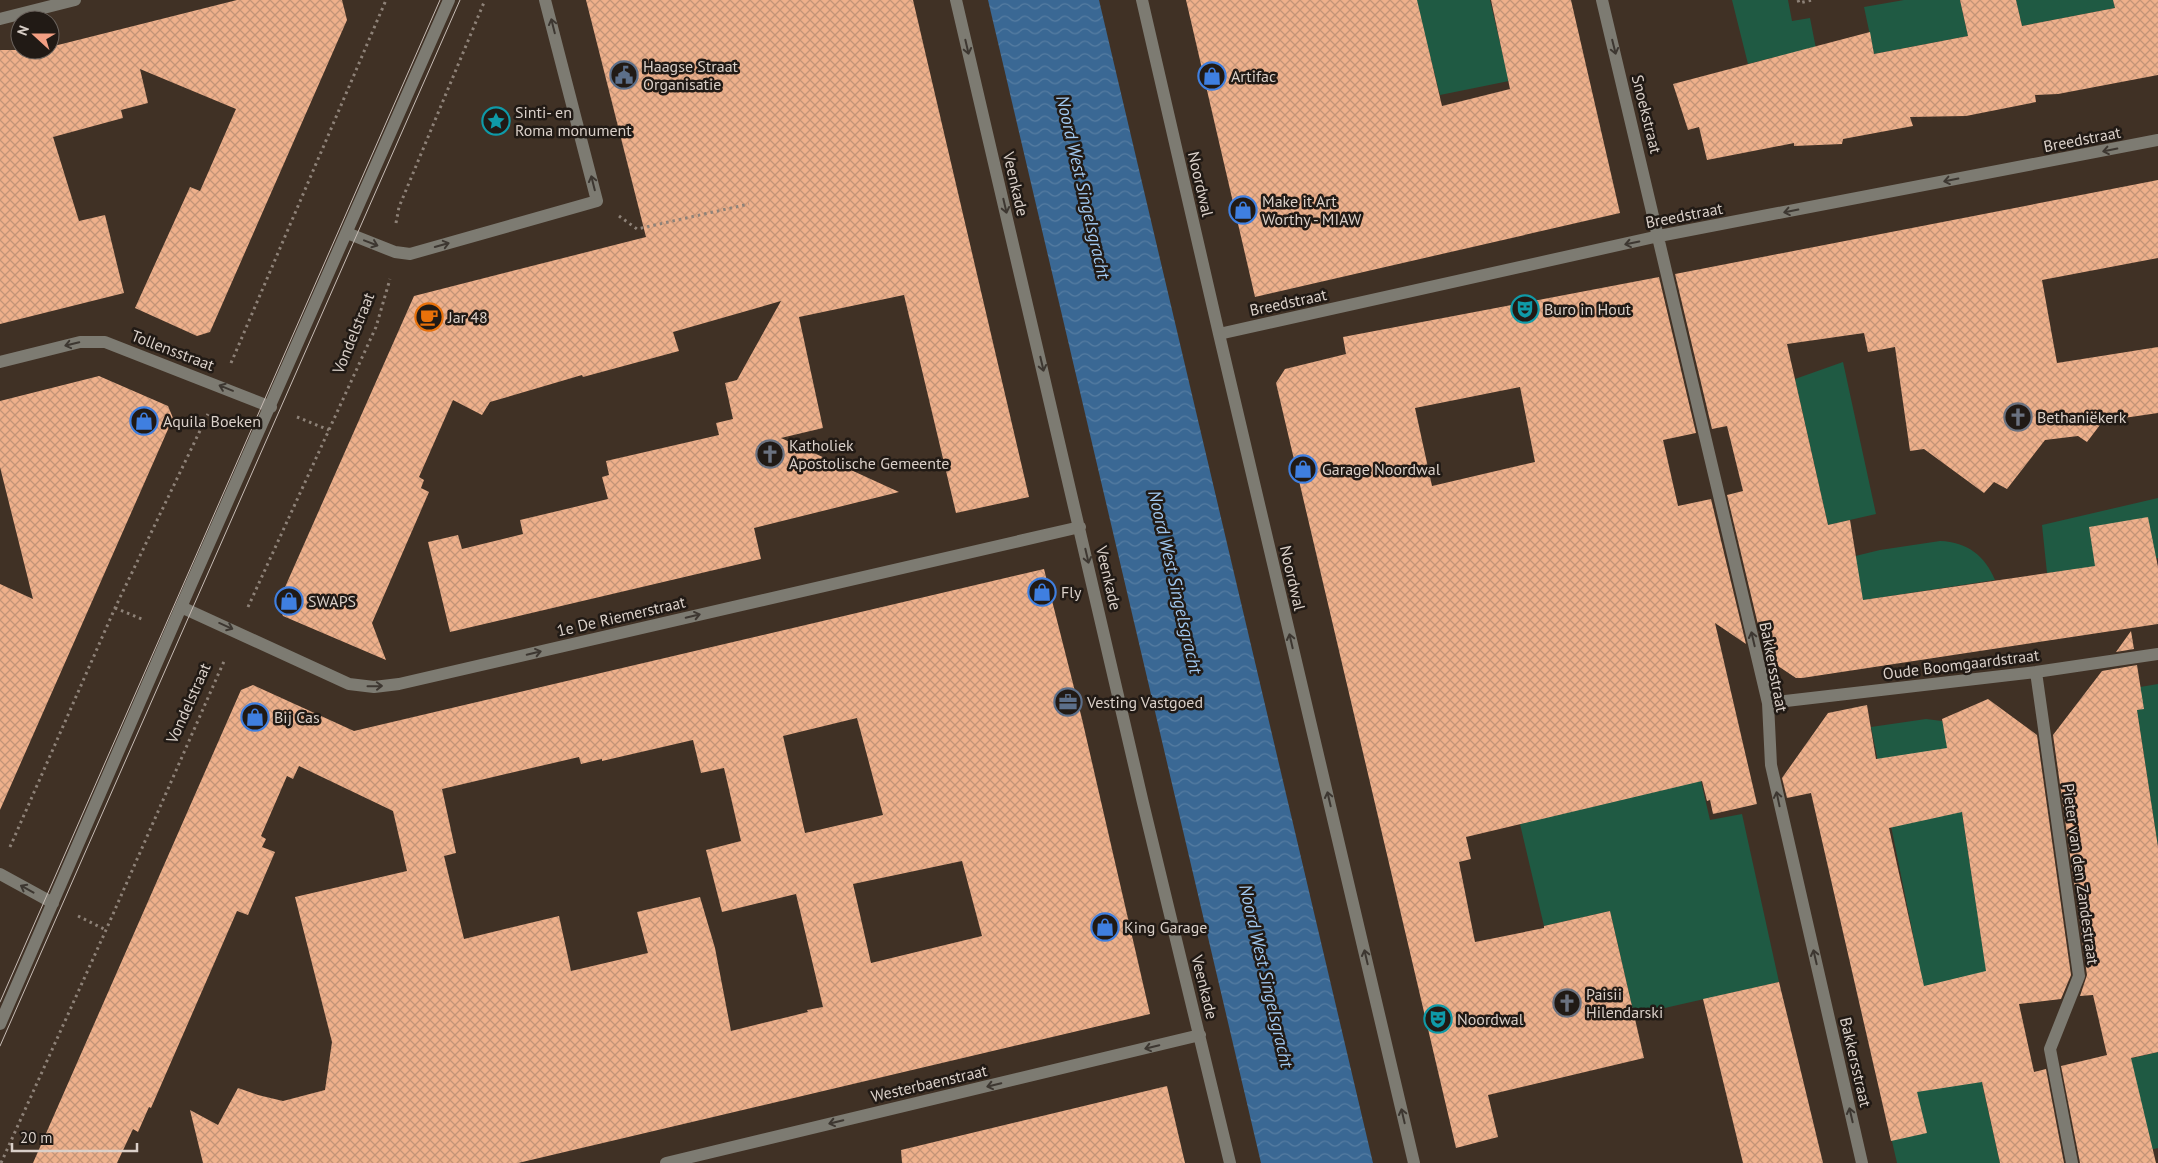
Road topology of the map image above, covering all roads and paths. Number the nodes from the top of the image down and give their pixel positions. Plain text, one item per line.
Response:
1 (75, 0) edge
2 (386, 0) edge
3 (449, 0) edge
4 (484, 0) edge
5 (545, 0) edge
6 (956, 0) edge
7 (1142, 0) edge
8 (1602, 0) edge
9 (1798, 0) edge
10 (1812, 0) edge
11 (0, 19) edge
12 (2158, 140) edge
13 (598, 201) junction
14 (749, 204) dead end
15 (347, 233) junction
16 (1659, 236) junction
17 (395, 252) junction
18 (1219, 334) junction
19 (0, 362) edge
20 (221, 386) junction
21 (271, 407) junction
22 (329, 430) junction
23 (1080, 527) junction
24 (181, 606) junction
25 (237, 631) junction
26 (2158, 654) edge
27 (2036, 672) junction
28 (1768, 703) junction
29 (8, 851) dead end
30 (0, 874) edge
31 (53, 904) junction
32 (0, 1024) edge
33 (1200, 1035) junction
34 (1, 1163) edge
35 (666, 1163) edge
36 (1230, 1163) edge
37 (1414, 1163) edge
38 (1862, 1163) edge
39 (2072, 1163) edge

1 - 11 street
2 - 20 path
3 - 15 street
4 - 17 path, Vondelstraat
13 -> 5 street
6 -> 23 street, Veenkade
7 - 18 street, Noordwal
8 -> 16 street, Snoekstraat
9 - 10 path
12 -> 16 street, Breedstraat
13 - 14 path
17 -> 13 street
15 -> 17 street
15 - 21 street
16 -> 18 street, Breedstraat
28 -> 16 street, Bakkersstraat
17 - 22 path, Vondelstraat
37 -> 18 street, Noordwal
20 -> 19 street, Tollensstraat
21 -> 20 street, Tollensstraat
20 - 29 path
21 - 22 path
21 - 24 street
22 - 25 path, Vondelstraat
25 -> 23 street, 1e De Riemerstraat
23 -> 33 street, Veenkade
24 -> 25 street, 1e De Riemerstraat
24 - 31 street
25 - 34 path, Vondelstraat
26 - 27 street, Oude Boomgaardstraat
27 - 28 street, Oude Boomgaardstraat
27 - 39 street, Pieter van den Zandestraat
38 -> 28 street, Bakkersstraat
31 -> 30 street
31 - 32 street
33 -> 35 street, Westerbaenstraat
33 - 36 street, Veenkade

